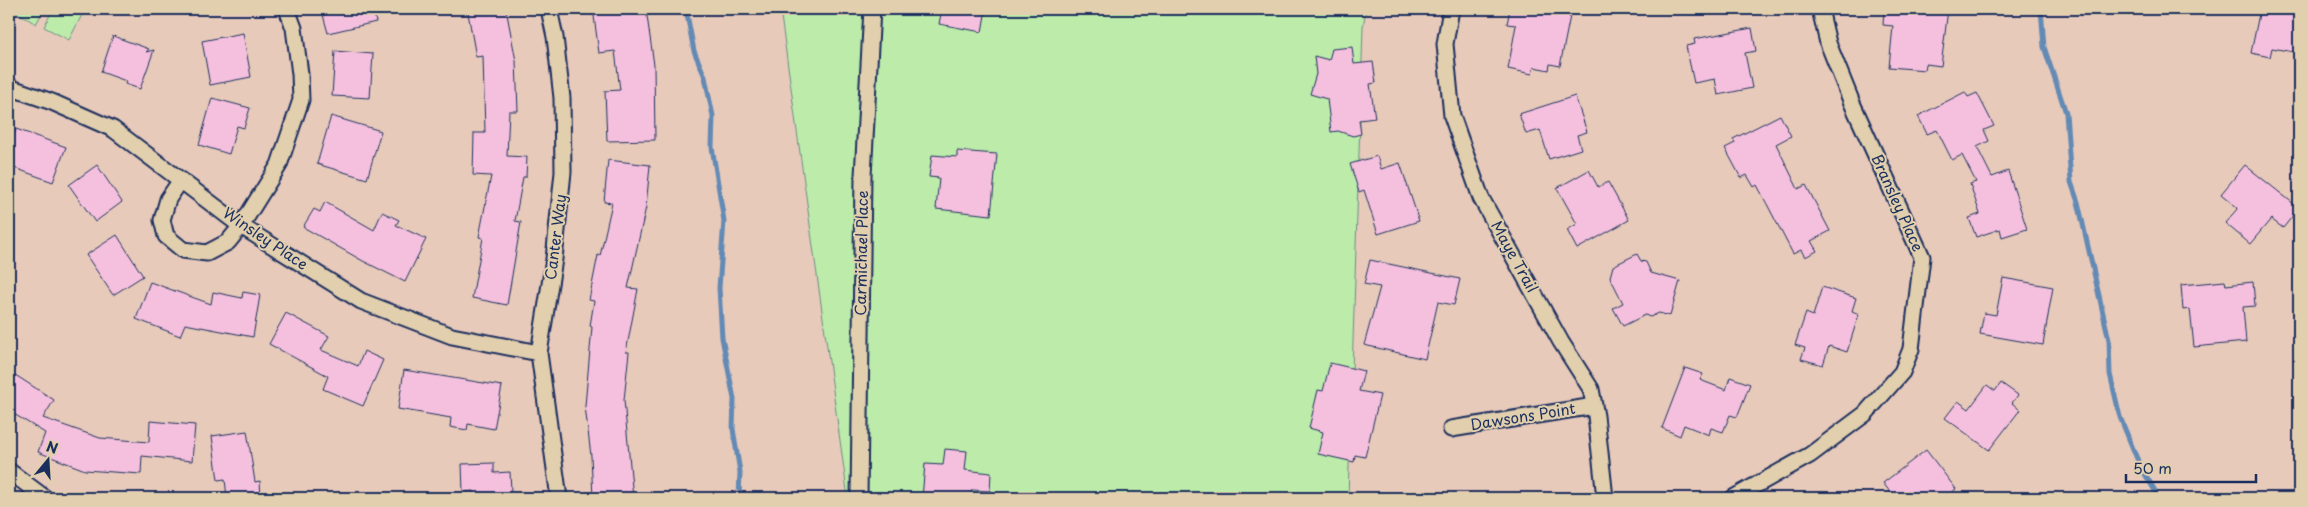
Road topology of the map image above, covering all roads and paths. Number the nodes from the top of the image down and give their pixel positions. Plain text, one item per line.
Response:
1 (287, 9) edge
2 (549, 9) edge
3 (872, 9) edge
4 (1451, 9) edge
5 (1820, 9) edge
6 (9, 87) edge
7 (181, 180) junction
8 (241, 226) junction
9 (539, 353) junction
10 (1594, 406) junction
11 (1451, 429) dead end
12 (9, 471) edge
13 (45, 498) edge
14 (559, 498) edge
15 (859, 498) edge
16 (1605, 498) edge
17 (1733, 498) edge

1 - 8 street
2 - 9 street, Canter Way
3 - 15 street, Carmichael Place
4 - 10 street, Maye Trail
5 - 17 street, Bransley Place
6 - 7 street, Winsley Place
7 - 8 street, Winsley Place
7 - 8 street
8 - 9 street, Winsley Place
9 - 14 street, Canter Way
10 - 11 street, Dawsons Point
10 - 16 street, Maye Trail
12 - 13 street

